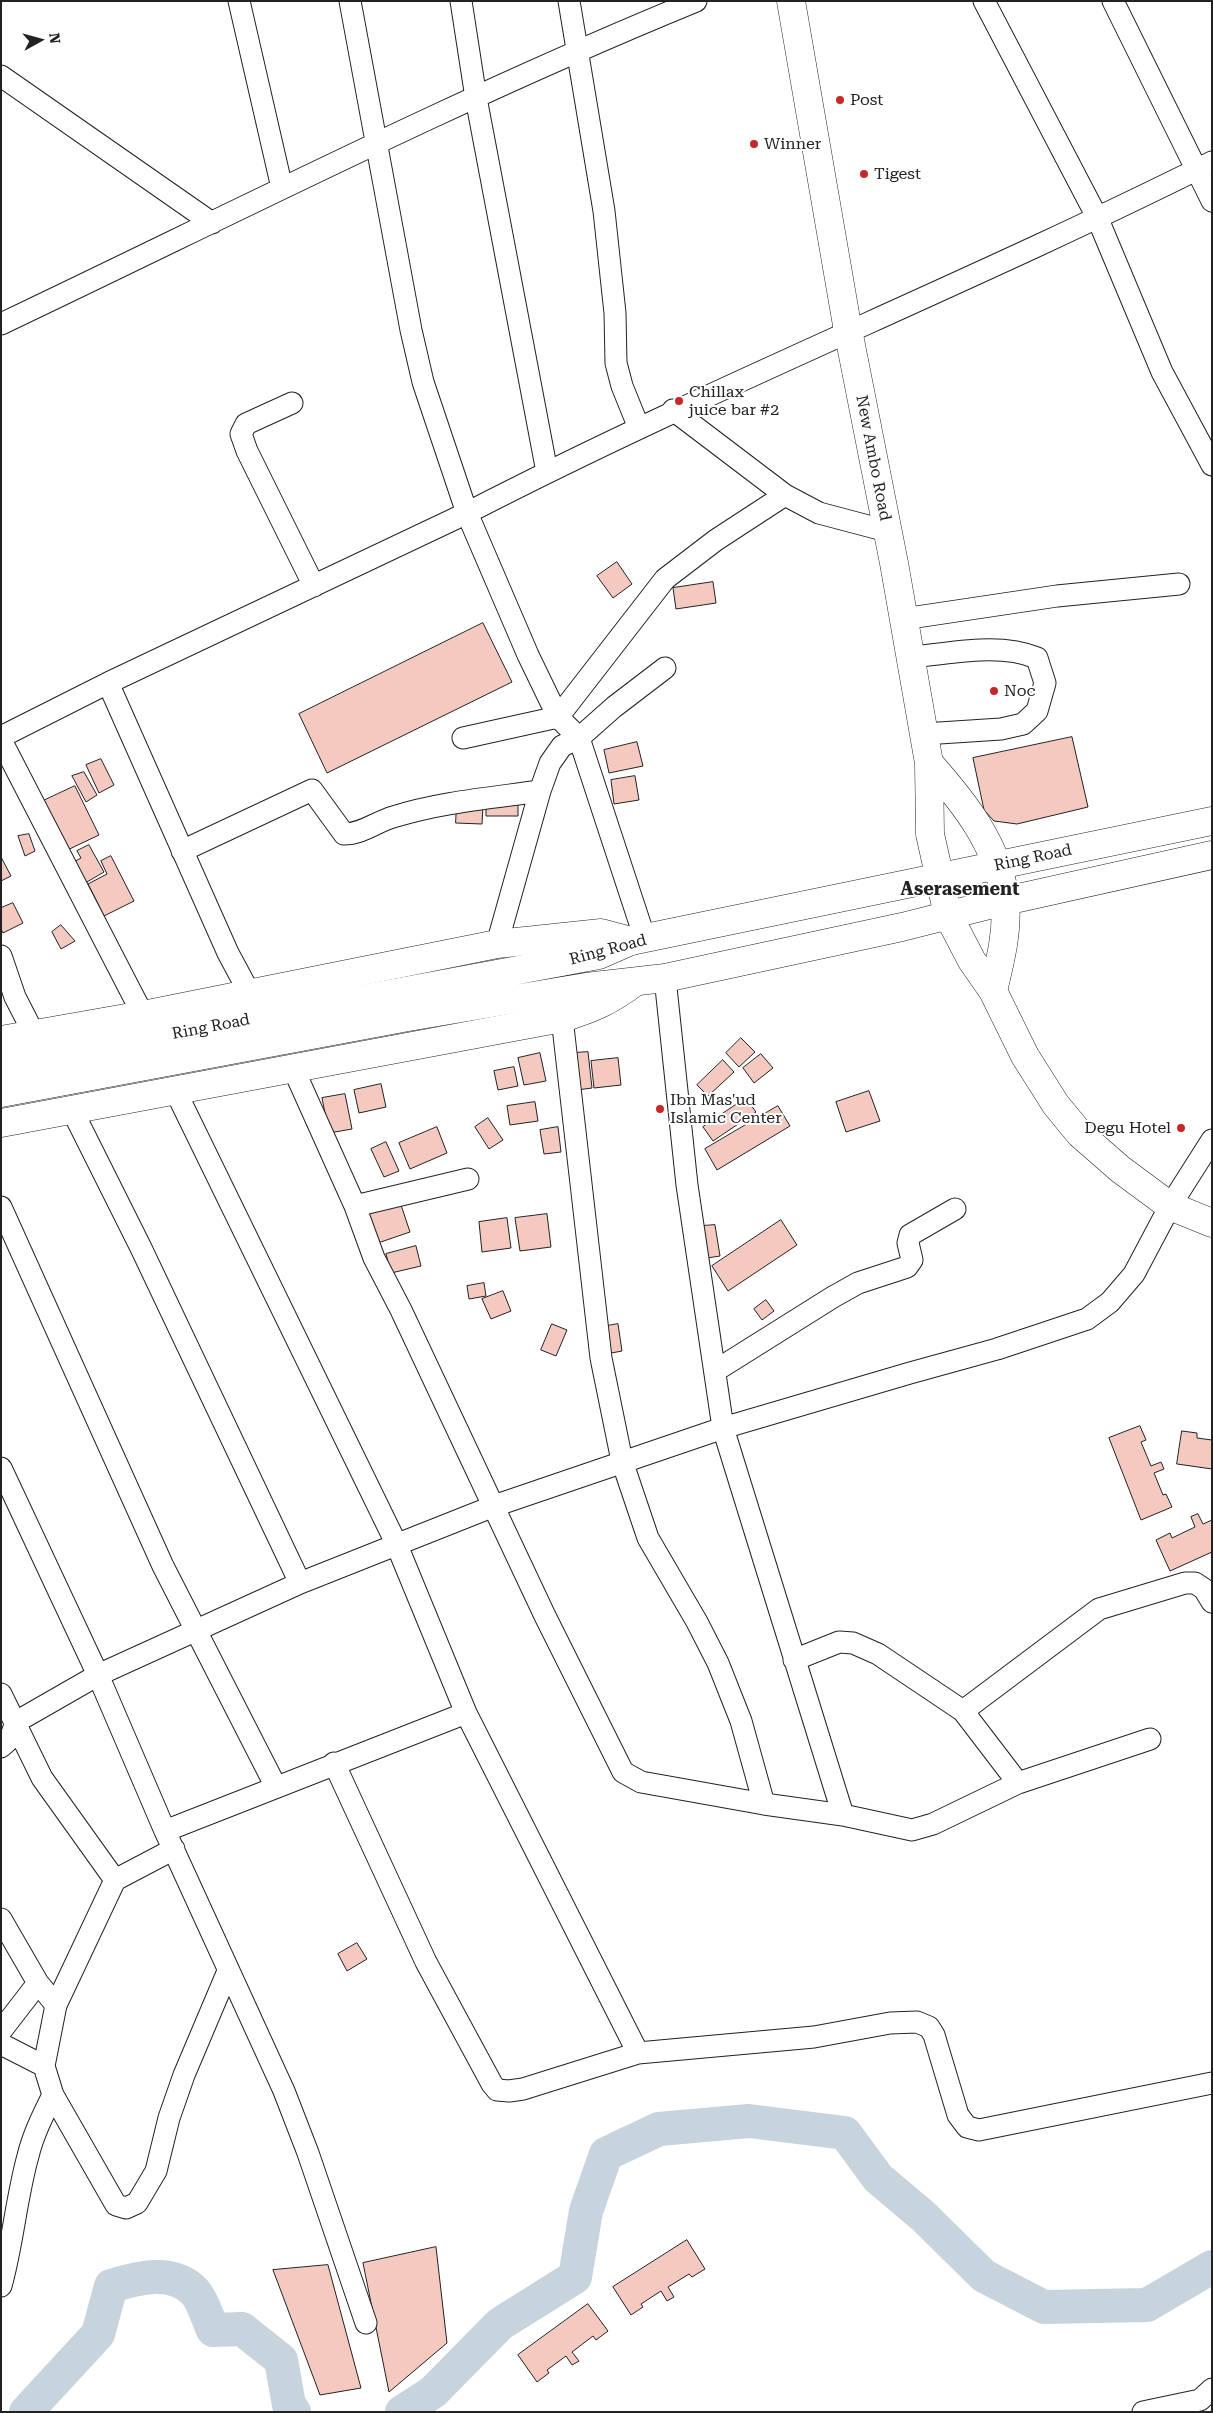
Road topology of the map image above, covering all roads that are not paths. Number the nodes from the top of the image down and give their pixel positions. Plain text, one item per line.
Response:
1 (239, 1) edge
2 (350, 1) edge
3 (460, 1) edge
4 (569, 1) edge
5 (696, 1) edge
6 (791, 1) edge
7 (984, 1) edge
8 (1113, 1) edge
9 (578, 49) junction
10 (1, 76) edge
11 (476, 98) junction
12 (376, 142) junction
13 (1204, 166) edge
14 (282, 188) junction
15 (1212, 201) edge
16 (1097, 217) junction
17 (212, 223) junction
18 (1, 324) edge
19 (849, 333) junction
20 (292, 403) dead end
21 (673, 410) junction
22 (639, 428) junction
23 (1212, 465) edge
24 (547, 472) junction
25 (785, 495) junction
26 (467, 513) junction
27 (887, 531) junction
28 (1179, 584) dead end
29 (314, 586) junction
30 (903, 619) junction
31 (910, 657) junction
32 (665, 668) dead end
33 (108, 683) junction
34 (558, 717) junction
35 (924, 734) junction
36 (463, 738) dead end
37 (579, 738) junction
38 (1, 739) edge
39 (929, 763) junction
40 (540, 791) junction
41 (1212, 821) edge
42 (182, 851) junction
43 (1212, 855) edge
44 (998, 866) junction
45 (938, 876) junction
46 (1005, 901) junction
47 (948, 915) junction
48 (638, 940) junction
49 (497, 944) junction
50 (1, 956) edge
51 (666, 978) junction
52 (635, 982) junction
53 (993, 991) junction
54 (250, 994) junction
55 (143, 1015) junction
56 (562, 1018) junction
57 (34, 1034) junction
58 (1, 1040) edge
59 (1, 1066) edge
60 (293, 1068) junction
61 (175, 1090) junction
62 (1, 1093) edge
63 (72, 1110) junction
64 (1, 1123) edge
65 (1212, 1140) edge
66 (468, 1178) dead end
67 (355, 1206) junction
68 (1170, 1206) junction
69 (1, 1207) edge
70 (955, 1209) dead end
71 (1212, 1223) edge
72 (715, 1371) junction
73 (723, 1428) junction
74 (622, 1461) junction
75 (1, 1468) edge
76 (494, 1506) junction
77 (396, 1543) junction
78 (300, 1583) junction
79 (1212, 1602) edge
80 (194, 1631) junction
81 (794, 1660) junction
82 (98, 1675) junction
83 (1, 1694) edge
84 (963, 1711) junction
85 (466, 1713) junction
86 (16, 1722) junction
87 (1150, 1739) dead end
88 (1, 1747) edge
89 (334, 1763) junction
90 (1018, 1783) junction
91 (276, 1787) junction
92 (764, 1804) junction
93 (842, 1815) junction
94 (170, 1840) junction
95 (115, 1880) junction
96 (1, 1919) edge
97 (228, 1971) junction
98 (38, 1983) junction
99 (56, 2005) junction
100 (1, 2031) edge
101 (1, 2044) edge
102 (638, 2053) junction
103 (44, 2066) junction
104 (1212, 2083) edge
105 (52, 2096) junction
106 (1, 2286) edge
107 (366, 2323) dead end
108 (1202, 2400) edge
109 (1143, 2412) edge

1 - 14 street
2 - 12 street
3 - 11 street
4 - 9 street
5 - 9 street
6 - 19 main road, New Ambo Road
7 - 16 street
8 - 13 street
9 - 11 street
9 - 22 street
10 - 17 street
11 - 12 street
11 - 24 street
12 - 14 street
12 - 26 street
13 - 15 street
13 - 16 street
14 - 17 street
16 - 19 street
16 - 23 street
17 - 18 street
19 - 21 street
19 - 27 main road, New Ambo Road
20 - 29 street
21 - 22 street
21 - 25 street
22 - 24 street
24 - 26 street
25 - 27 street
25 - 34 street
26 - 29 street
26 - 34 street
27 - 30 main road, New Ambo Road
28 - 30 street
29 - 33 street
30 - 31 main road, New Ambo Road
31 - 35 main road, New Ambo Road
31 - 35 street
32 - 37 street
33 - 38 street
33 - 42 street
34 - 36 street
34 - 37 street
35 - 39 main road, New Ambo Road
37 - 40 street
37 - 48 street
38 - 55 street
39 - 44 main road
39 - 45 main road, New Ambo Road
40 - 42 street
40 - 49 street
41 - 44 main road, Ring Road
42 - 54 street
43 - 46 main road, Ring Road
44 - 45 main road, Ring Road
44 - 46 main road
45 - 47 main road, New Ambo Road
45 - 48 main road, Ring Road
46 - 47 main road, Ring Road
46 - 53 main road
47 - 51 main road, Ring Road
47 - 53 main road, New Ambo Road
48 - 49 main road
48 - 59 main road, Ring Road
49 - 54 main road
50 - 57 street
51 - 52 main road, Ring Road
51 - 72 street
52 - 56 main road
52 - 62 main road, Ring Road
53 - 68 main road, New Ambo Road
54 - 55 main road
55 - 57 main road
56 - 60 main road
56 - 74 street
57 - 58 main road
60 - 61 main road
60 - 67 street
61 - 63 main road
61 - 77 street
63 - 64 main road
63 - 78 street
65 - 68 street
66 - 67 street
67 - 76 street
68 - 71 main road, New Ambo Road
68 - 73 street
69 - 80 street
70 - 72 street
72 - 73 street
73 - 74 street
73 - 81 street
74 - 76 street
74 - 92 street
75 - 82 street
76 - 77 street
76 - 92 street
77 - 78 street
77 - 85 street
78 - 80 street
79 - 84 street
80 - 82 street
80 - 91 street
81 - 84 street
81 - 93 street
82 - 86 street
82 - 94 street
83 - 86 street
84 - 90 street
85 - 89 street
85 - 102 street
86 - 88 street
86 - 95 street
87 - 90 street
89 - 91 street
89 - 102 street
90 - 93 street
91 - 94 street
92 - 93 street
94 - 95 street
94 - 97 street
95 - 99 street
96 - 98 street
97 - 105 street
97 - 107 street
98 - 99 street
98 - 100 street
99 - 103 street
101 - 103 street
102 - 104 street
103 - 105 street
105 - 106 street
108 - 109 street

